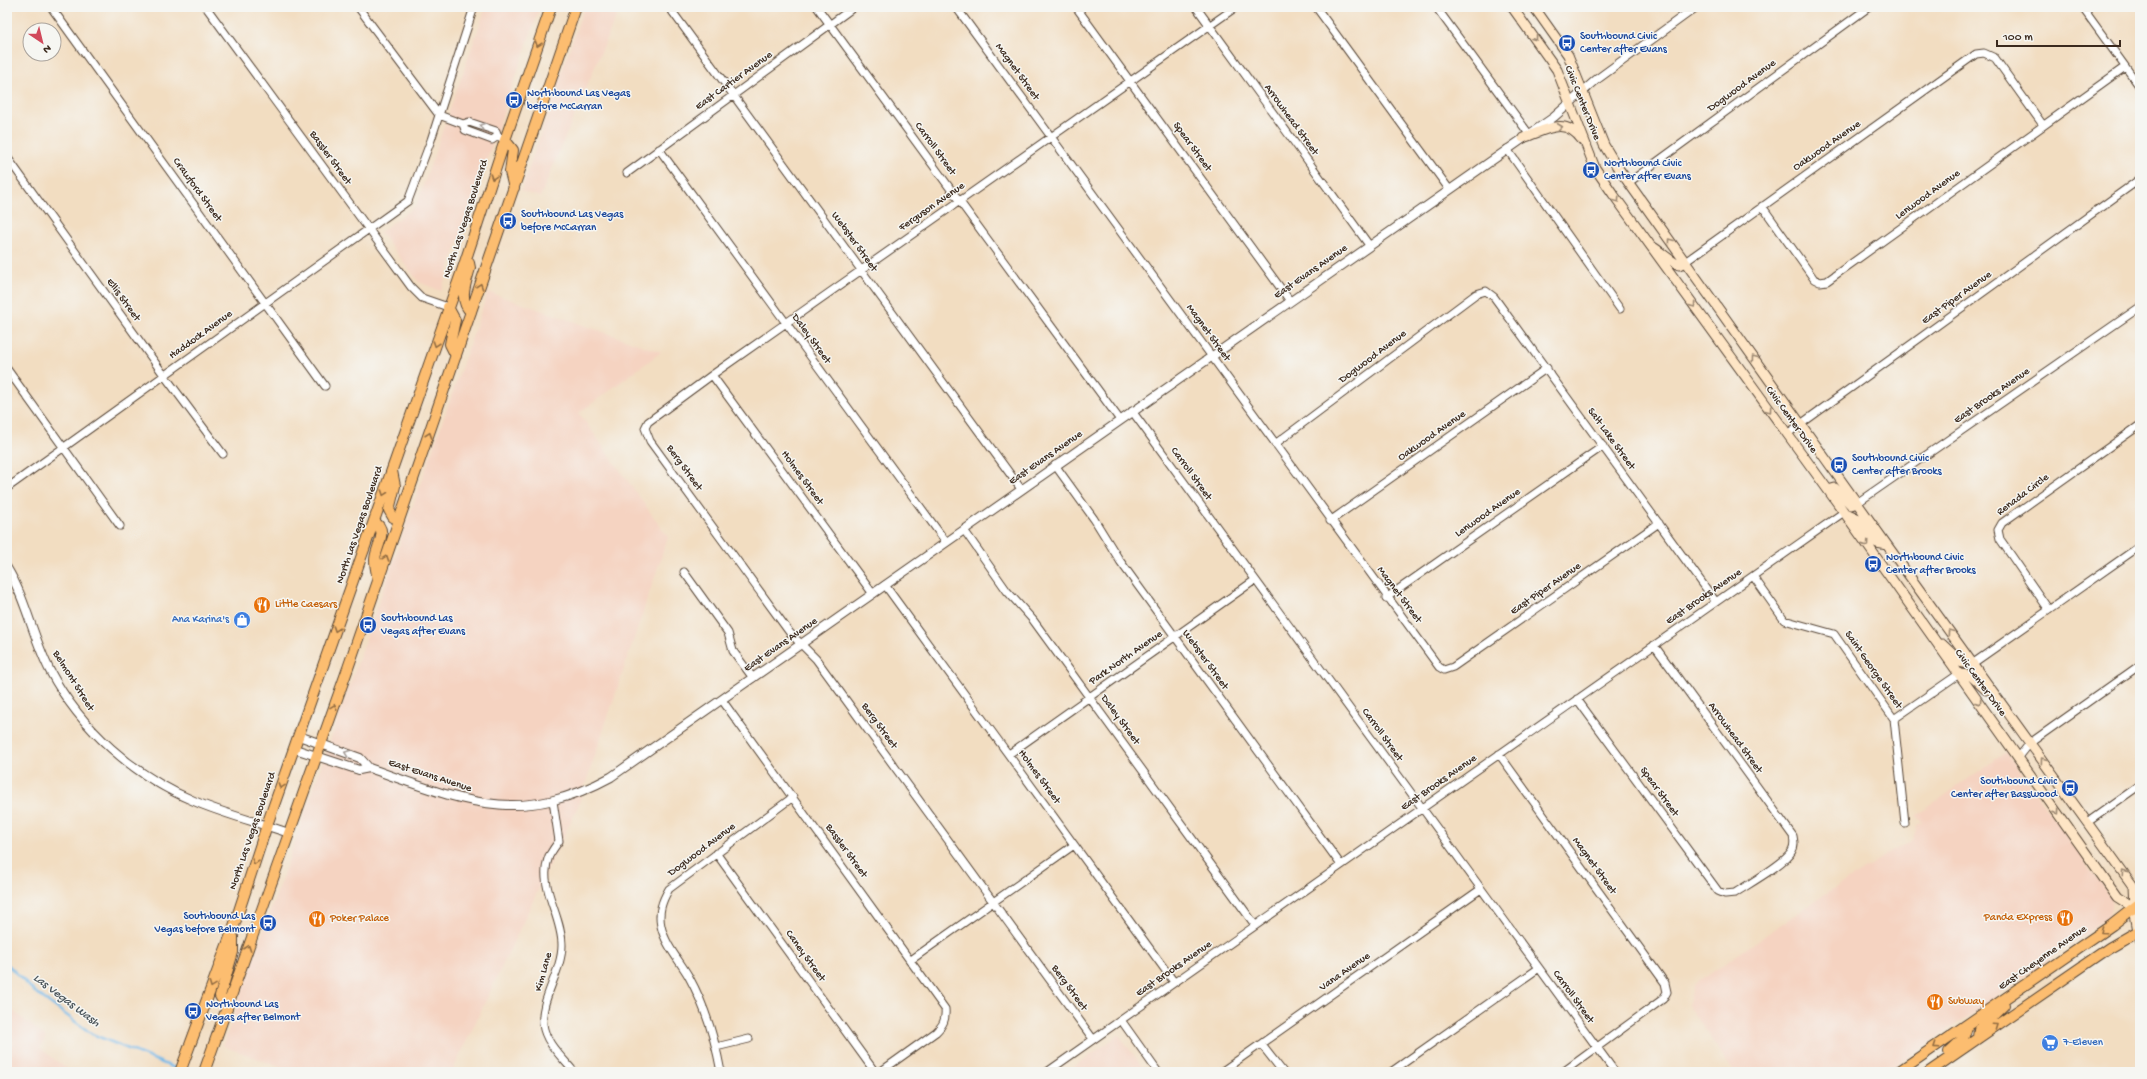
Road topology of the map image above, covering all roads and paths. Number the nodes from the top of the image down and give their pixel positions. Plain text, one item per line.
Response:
1 (51, 7) edge
2 (206, 7) edge
3 (358, 7) edge
4 (474, 7) edge
5 (551, 7) edge
6 (576, 7) edge
7 (669, 7) edge
8 (817, 7) edge
9 (854, 7) edge
10 (956, 7) edge
11 (1076, 7) edge
12 (1196, 7) edge
13 (1236, 7) edge
14 (1316, 7) edge
15 (1436, 7) edge
16 (1512, 7) edge
17 (1534, 7) edge
18 (1696, 7) edge
19 (1869, 7) edge
20 (2082, 7) edge
21 (830, 25) junction
22 (1209, 26) junction
23 (2125, 67) junction
24 (1130, 81) junction
25 (2140, 87) edge
26 (1584, 90) junction
27 (733, 95) junction
28 (1570, 102) junction
29 (439, 115) junction
30 (2043, 125) junction
31 (1526, 136) junction
32 (1051, 137) junction
33 (501, 138) junction
34 (659, 149) junction
35 (1507, 149) junction
36 (1589, 150) junction
37 (7, 157) edge
38 (627, 173) dead end
39 (2140, 179) edge
40 (1628, 183) junction
41 (514, 188) junction
42 (1449, 189) junction
43 (959, 202) junction
44 (1762, 206) junction
45 (368, 229) junction
46 (1648, 244) junction
47 (1369, 245) junction
48 (467, 258) junction
49 (1685, 262) junction
50 (861, 270) junction
51 (1486, 291) joint
52 (1290, 301) junction
53 (265, 302) junction
54 (448, 307) junction
55 (2140, 307) edge
56 (1620, 308) dead end
57 (471, 312) junction
58 (786, 323) junction
59 (456, 356) junction
60 (1210, 356) junction
61 (1547, 368) junction
62 (7, 369) edge
63 (164, 375) junction
64 (712, 375) junction
65 (325, 386) dead end
66 (1132, 411) junction
67 (1120, 420) junction
68 (1801, 424) junction
69 (2140, 425) edge
70 (645, 428) joint
71 (1787, 434) junction
72 (1274, 444) junction
73 (1603, 446) junction
74 (64, 448) junction
75 (223, 454) dead end
76 (1056, 465) junction
77 (392, 471) junction
78 (7, 488) edge
79 (1021, 490) junction
80 (1828, 490) junction
81 (1857, 503) junction
82 (1844, 512) junction
83 (399, 520) junction
84 (1330, 521) junction
85 (374, 522) junction
86 (1659, 523) junction
87 (120, 526) dead end
88 (964, 530) junction
89 (946, 542) junction
90 (1887, 545) junction
91 (2140, 546) edge
92 (7, 568) edge
93 (684, 572) dead end
94 (1753, 576) junction
95 (1255, 580) junction
96 (378, 582) junction
97 (885, 585) junction
98 (873, 594) junction
99 (1386, 598) junction
100 (1716, 602) junction
101 (2048, 610) junction
102 (1926, 629) junction
103 (1175, 637) junction
104 (801, 644) junction
105 (1654, 645) junction
106 (1972, 664) junction
107 (2140, 665) edge
108 (1444, 670) joint
109 (1958, 674) junction
110 (753, 678) junction
111 (1089, 697) junction
112 (1577, 699) junction
113 (722, 700) junction
114 (2000, 703) junction
115 (1894, 719) junction
116 (299, 736) junction
117 (2030, 743) junction
118 (321, 744) junction
119 (295, 749) junction
120 (1009, 754) junction
121 (1499, 754) junction
122 (317, 756) junction
123 (2018, 757) junction
124 (370, 768) junction
125 (2140, 785) edge
126 (793, 798) junction
127 (553, 801) junction
128 (1422, 808) junction
129 (2088, 822) junction
130 (1905, 823) dead end
131 (267, 825) junction
132 (289, 833) junction
133 (1074, 845) junction
134 (716, 853) junction
135 (1341, 865) junction
136 (1481, 889) junction
137 (1725, 894) joint
138 (993, 902) junction
139 (2137, 905) edge
140 (1255, 925) junction
141 (233, 929) junction
142 (2139, 930) edge
143 (2140, 941) edge
144 (911, 960) junction
145 (1539, 968) junction
146 (1174, 982) junction
147 (2020, 988) junction
148 (227, 1009) junction
149 (1121, 1020) junction
150 (1968, 1024) junction
151 (749, 1038) dead end
152 (1978, 1038) junction
153 (1093, 1039) junction
154 (1261, 1044) junction
155 (716, 1047) junction
156 (1597, 1048) junction
157 (206, 1068) edge
158 (180, 1072) edge
159 (574, 1072) edge
160 (721, 1072) edge
161 (875, 1072) edge
162 (880, 1072) edge
163 (1047, 1072) edge
164 (1158, 1072) edge
165 (1221, 1072) edge
166 (1283, 1072) edge
167 (1391, 1072) edge
168 (1563, 1072) edge
169 (1615, 1072) edge
170 (1898, 1072) edge
171 (1929, 1072) edge

1 - 53 street, Crawford Street
2 - 45 street, Bassler Street
3 - 29 street
4 - 29 street
5 -> 33 main road, North Las Vegas Boulevard
6 - 41 main road
7 - 27 street, Webster Street
8 - 21 street, Carroll Street
9 - 21 street, East Cartier Avenue
10 - 32 street, Magnet Street
11 - 24 street, Spear Street
12 - 22 street, Arrowhead Street
13 - 22 street, Ferguson Avenue
14 - 42 street
15 - 31 street
16 -> 28 main road, Civic Center Drive
17 - 26 main road, Civic Center Drive
18 - 26 street, East Evans Avenue
19 - 40 street, Dogwood Avenue
20 - 23 street
21 - 27 street, East Cartier Avenue
21 - 43 street, Carroll Street
22 - 24 street, Ferguson Avenue
22 - 47 street, Arrowhead Street
23 - 25 street
23 - 30 street, Lenwood Avenue
24 - 32 street, Ferguson Avenue
24 - 52 street, Spear Street
26 - 28 street, East Evans Avenue
26 - 40 main road, Civic Center Drive
27 - 34 street, East Cartier Avenue
27 - 50 street, Webster Street
28 - 31 street, East Evans Avenue
28 - 36 main road, Civic Center Drive
29 - 33 street
29 - 45 street, Haddock Avenue
30 - 44 street, Oakwood Avenue
30 - 44 street, Lenwood Avenue
31 - 35 street, East Evans Avenue
31 -> 36 main road
32 - 43 street, Ferguson Avenue
32 - 60 street, Magnet Street
33 - 41 main road
33 -> 48 main road, North Las Vegas Boulevard
34 - 38 street, East Cartier Avenue
34 - 58 street, Daley Street
35 - 42 street, East Evans Avenue
35 - 56 street
36 -> 46 main road, Civic Center Drive
37 - 63 street, Ellis Street
39 - 68 street, East Piper Avenue
49 -> 40 main road, Civic Center Drive
57 -> 41 main road
42 - 47 street, East Evans Avenue
43 - 50 street, Ferguson Avenue
43 - 67 street, Carroll Street
44 - 49 street, Oakwood Avenue
45 - 53 street, Haddock Avenue
45 - 54 street, Bassler Street
46 - 49 main road
46 -> 71 main road, Civic Center Drive
47 - 52 street, East Evans Avenue
48 - 54 main road, North Las Vegas Boulevard
48 - 57 main road
68 -> 49 main road, Civic Center Drive
50 - 58 street, Ferguson Avenue
50 - 79 street, Webster Street
51 - 61 street, Salt Lake Street
51 - 72 street, Dogwood Avenue
52 - 60 street, East Evans Avenue
53 - 63 street, Haddock Avenue
53 - 65 street, Crawford Street
54 - 59 main road
54 -> 77 main road, North Las Vegas Boulevard
55 - 81 street, East Brooks Avenue
57 - 59 main road
58 - 64 street, Ferguson Avenue
58 - 89 street, Daley Street
83 -> 59 main road
60 - 66 street, East Evans Avenue
60 - 72 street, Magnet Street
61 - 73 street, Salt Lake Street
61 - 84 street, Oakwood Avenue
62 - 74 street
63 - 74 street, Haddock Avenue
63 - 75 street, Ellis Street
64 - 70 street, Ferguson Avenue
64 - 98 street, Holmes Street
66 - 67 street, East Evans Avenue
66 - 95 street, Carroll Street
67 - 76 street, East Evans Avenue
68 - 71 street, East Piper Avenue
68 - 81 main road, Civic Center Drive
69 - 101 street, Renada Circle
70 - 104 street, Berg Street
71 - 80 main road, Civic Center Drive
72 - 84 street, Magnet Street
73 - 86 street, Salt Lake Street
73 - 99 street, Lenwood Avenue
74 - 78 street, Haddock Avenue
74 - 87 street
76 - 79 street, East Evans Avenue
76 - 103 street, Webster Street
77 - 83 main road
77 -> 85 main road, North Las Vegas Boulevard
79 - 88 street, East Evans Avenue
80 - 81 main road
80 - 82 main road, Civic Center Drive
81 - 90 main road, Civic Center Drive
82 - 90 main road
82 - 94 street, East Brooks Avenue
82 -> 102 main road, Civic Center Drive
96 -> 83 main road
84 - 99 street, Magnet Street
85 - 96 main road
85 -> 116 main road, North Las Vegas Boulevard
86 - 100 street, Salt Lake Street
86 - 108 street, East Piper Avenue
88 - 89 street, East Evans Avenue
88 - 111 street, Daley Street
89 - 97 street, East Evans Avenue
106 -> 90 main road, Civic Center Drive
91 - 101 street
92 - 131 street, Belmont Street
93 - 110 street
94 - 100 street, East Brooks Avenue
94 - 115 street, Saint George Street
95 - 103 street, Park North Avenue
95 - 128 street, Carroll Street
118 -> 96 main road
97 - 98 street, East Evans Avenue
97 - 120 street, Holmes Street
98 - 104 street, East Evans Avenue
99 - 108 street, Magnet Street
100 - 105 street, East Brooks Avenue
101 - 106 street
102 - 106 main road
102 - 109 main road, Civic Center Drive
103 - 111 street, Park North Avenue
103 - 135 street, Webster Street
104 - 110 street, East Evans Avenue
104 - 138 street, Berg Street
105 - 112 street, East Brooks Avenue
105 - 137 street, Arrowhead Street
106 - 114 main road, Civic Center Drive
107 - 117 street
109 - 114 main road
109 - 115 street
109 -> 123 main road, Civic Center Drive
110 - 113 street, East Evans Avenue
111 - 120 street, Park North Avenue
111 - 140 street, Daley Street
112 - 121 street, East Brooks Avenue
112 - 137 street, Spear Street
113 - 126 street, Bassler Street
113 - 127 street, East Evans Avenue
114 - 117 main road, Civic Center Drive
115 - 130 street, Saint George Street
116 - 118 street, East Evans Avenue
116 - 119 main road, North Las Vegas Boulevard
117 - 123 street
129 -> 117 main road, Civic Center Drive
118 - 122 main road
124 -> 118 street, East Evans Avenue
119 - 122 street, East Evans Avenue
119 -> 131 main road, North Las Vegas Boulevard
120 - 133 street, Holmes Street
121 - 128 street, East Brooks Avenue
121 - 156 street, Magnet Street
122 - 124 street, East Evans Avenue
122 - 132 main road
123 -> 139 main road, Civic Center Drive
124 - 127 street, East Evans Avenue
125 - 129 street
126 - 134 street, Dogwood Avenue
126 - 144 street, Bassler Street
127 - 159 street, Kim Lane
128 - 135 street, East Brooks Avenue
128 - 136 street, Carroll Street
139 -> 129 main road, Civic Center Drive
131 - 132 street, Belmont Street
131 -> 141 main road, North Las Vegas Boulevard
148 -> 132 main road
133 - 138 street
133 - 146 street, Holmes Street
134 - 155 street, Dogwood Avenue
134 - 161 street, Caney Street
135 - 140 street, East Brooks Avenue
136 - 145 street, Carroll Street
136 - 154 street, Vana Avenue
138 - 144 street
138 - 153 street, Berg Street
139 - 142 main road, Civic Center Drive
139 -> 147 main road, East Cheyenne Avenue
140 - 146 street, East Brooks Avenue
141 - 148 main road
141 -> 158 main road, North Las Vegas Boulevard
142 - 143 street, Civic Center Drive
152 -> 142 main road
144 - 162 street, Bassler Street
145 - 156 street, Carroll Street
145 - 167 street
146 - 149 street, East Brooks Avenue
147 - 150 main road, East Cheyenne Avenue
147 - 152 main road
148 - 157 main road
149 - 153 street, East Brooks Avenue
149 - 164 street
150 -> 170 main road, East Cheyenne Avenue
150 - 171 main road
151 - 155 street
152 - 171 main road
153 - 163 street, East Brooks Avenue
154 - 165 street, Vana Avenue
154 - 166 street
155 - 160 street, Dogwood Avenue
156 - 168 street
156 - 169 street, Carroll Street

